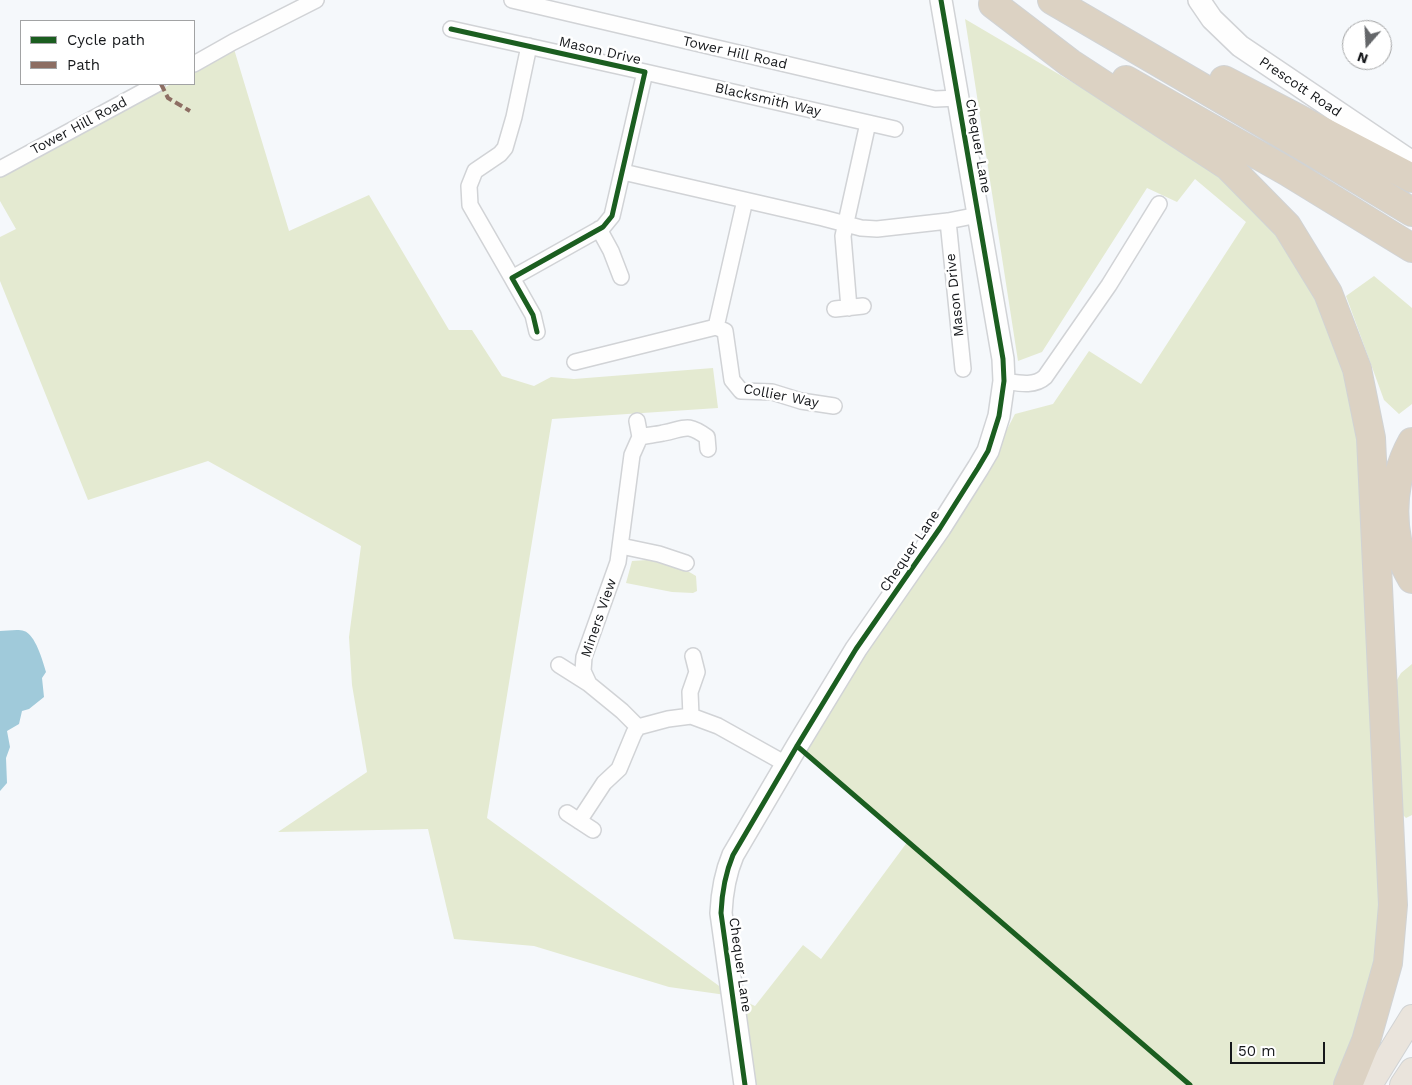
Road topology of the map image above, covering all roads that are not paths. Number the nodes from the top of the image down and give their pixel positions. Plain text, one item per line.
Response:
1 (316, 0) edge
2 (512, 0) edge
3 (941, 0) edge
4 (1052, 0) edge
5 (1199, 0) edge
6 (990, 2) edge
7 (1092, 23) junction
8 (451, 29) dead end
9 (529, 46) junction
10 (195, 63) edge
11 (645, 72) junction
12 (667, 77) joint
13 (155, 85) edge
14 (959, 98) junction
15 (868, 123) junction
16 (895, 129) dead end
17 (1412, 162) edge
18 (0, 169) edge
19 (623, 172) junction
20 (1412, 178) edge
21 (745, 200) junction
22 (1159, 204) dead end
23 (1412, 212) edge
24 (978, 215) junction
25 (948, 221) junction
26 (846, 224) junction
27 (1376, 226) junction
28 (599, 229) junction
29 (1412, 248) edge
30 (1412, 254) edge
31 (621, 277) dead end
32 (512, 278) junction
33 (849, 308) dead end
34 (716, 327) junction
35 (537, 332) dead end
36 (575, 362) dead end
37 (963, 369) dead end
38 (1004, 382) junction
39 (834, 406) dead end
40 (637, 421) dead end
41 (640, 437) junction
42 (1412, 442) edge
43 (708, 449) dead end
44 (621, 546) junction
45 (686, 563) dead end
46 (1412, 579) edge
47 (693, 656) dead end
48 (559, 665) dead end
49 (589, 684) junction
50 (691, 716) junction
51 (638, 727) junction
52 (786, 764) junction
53 (593, 830) dead end
54 (1412, 1017) edge
55 (1412, 1070) edge
56 (745, 1085) edge
57 (1348, 1085) edge
58 (1370, 1085) edge
59 (1402, 1085) edge

1 - 10 street
2 - 14 street, Tower Hill Road
3 - 14 street, Chequer Lane
4 - 7 highway
5 - 17 street, Prescott Road
6 - 27 highway
6 - 57 highway
7 - 20 highway
7 - 23 highway
8 - 9 street, Mason Drive
9 - 11 street, Mason Drive
9 - 32 street
11 - 12 street, Mason Drive
11 - 19 street, Mason Drive
12 - 15 street, Blacksmith Way
13 - 18 street, Tower Hill Road
14 - 24 street, Chequer Lane
15 - 16 street, Blacksmith Way
15 - 26 street
19 - 21 street
19 - 28 street, Mason Drive
21 - 26 street
21 - 34 street
22 - 38 street
24 - 25 street
24 - 38 street, Chequer Lane
25 - 26 street
25 - 37 street, Mason Drive
26 - 33 street
27 - 29 highway
27 - 30 highway
28 - 31 street
28 - 32 street
32 - 35 street
34 - 36 street
34 - 39 street, Collier Way
38 - 52 street, Chequer Lane
40 - 41 street
41 - 43 street
41 - 44 street, Miners View
42 - 46 highway
44 - 45 street
44 - 49 street, Miners View
47 - 50 street
48 - 49 street
49 - 51 street
50 - 51 street
50 - 52 street
51 - 53 street
52 - 56 street, Chequer Lane
54 - 58 main road
55 - 59 main road

